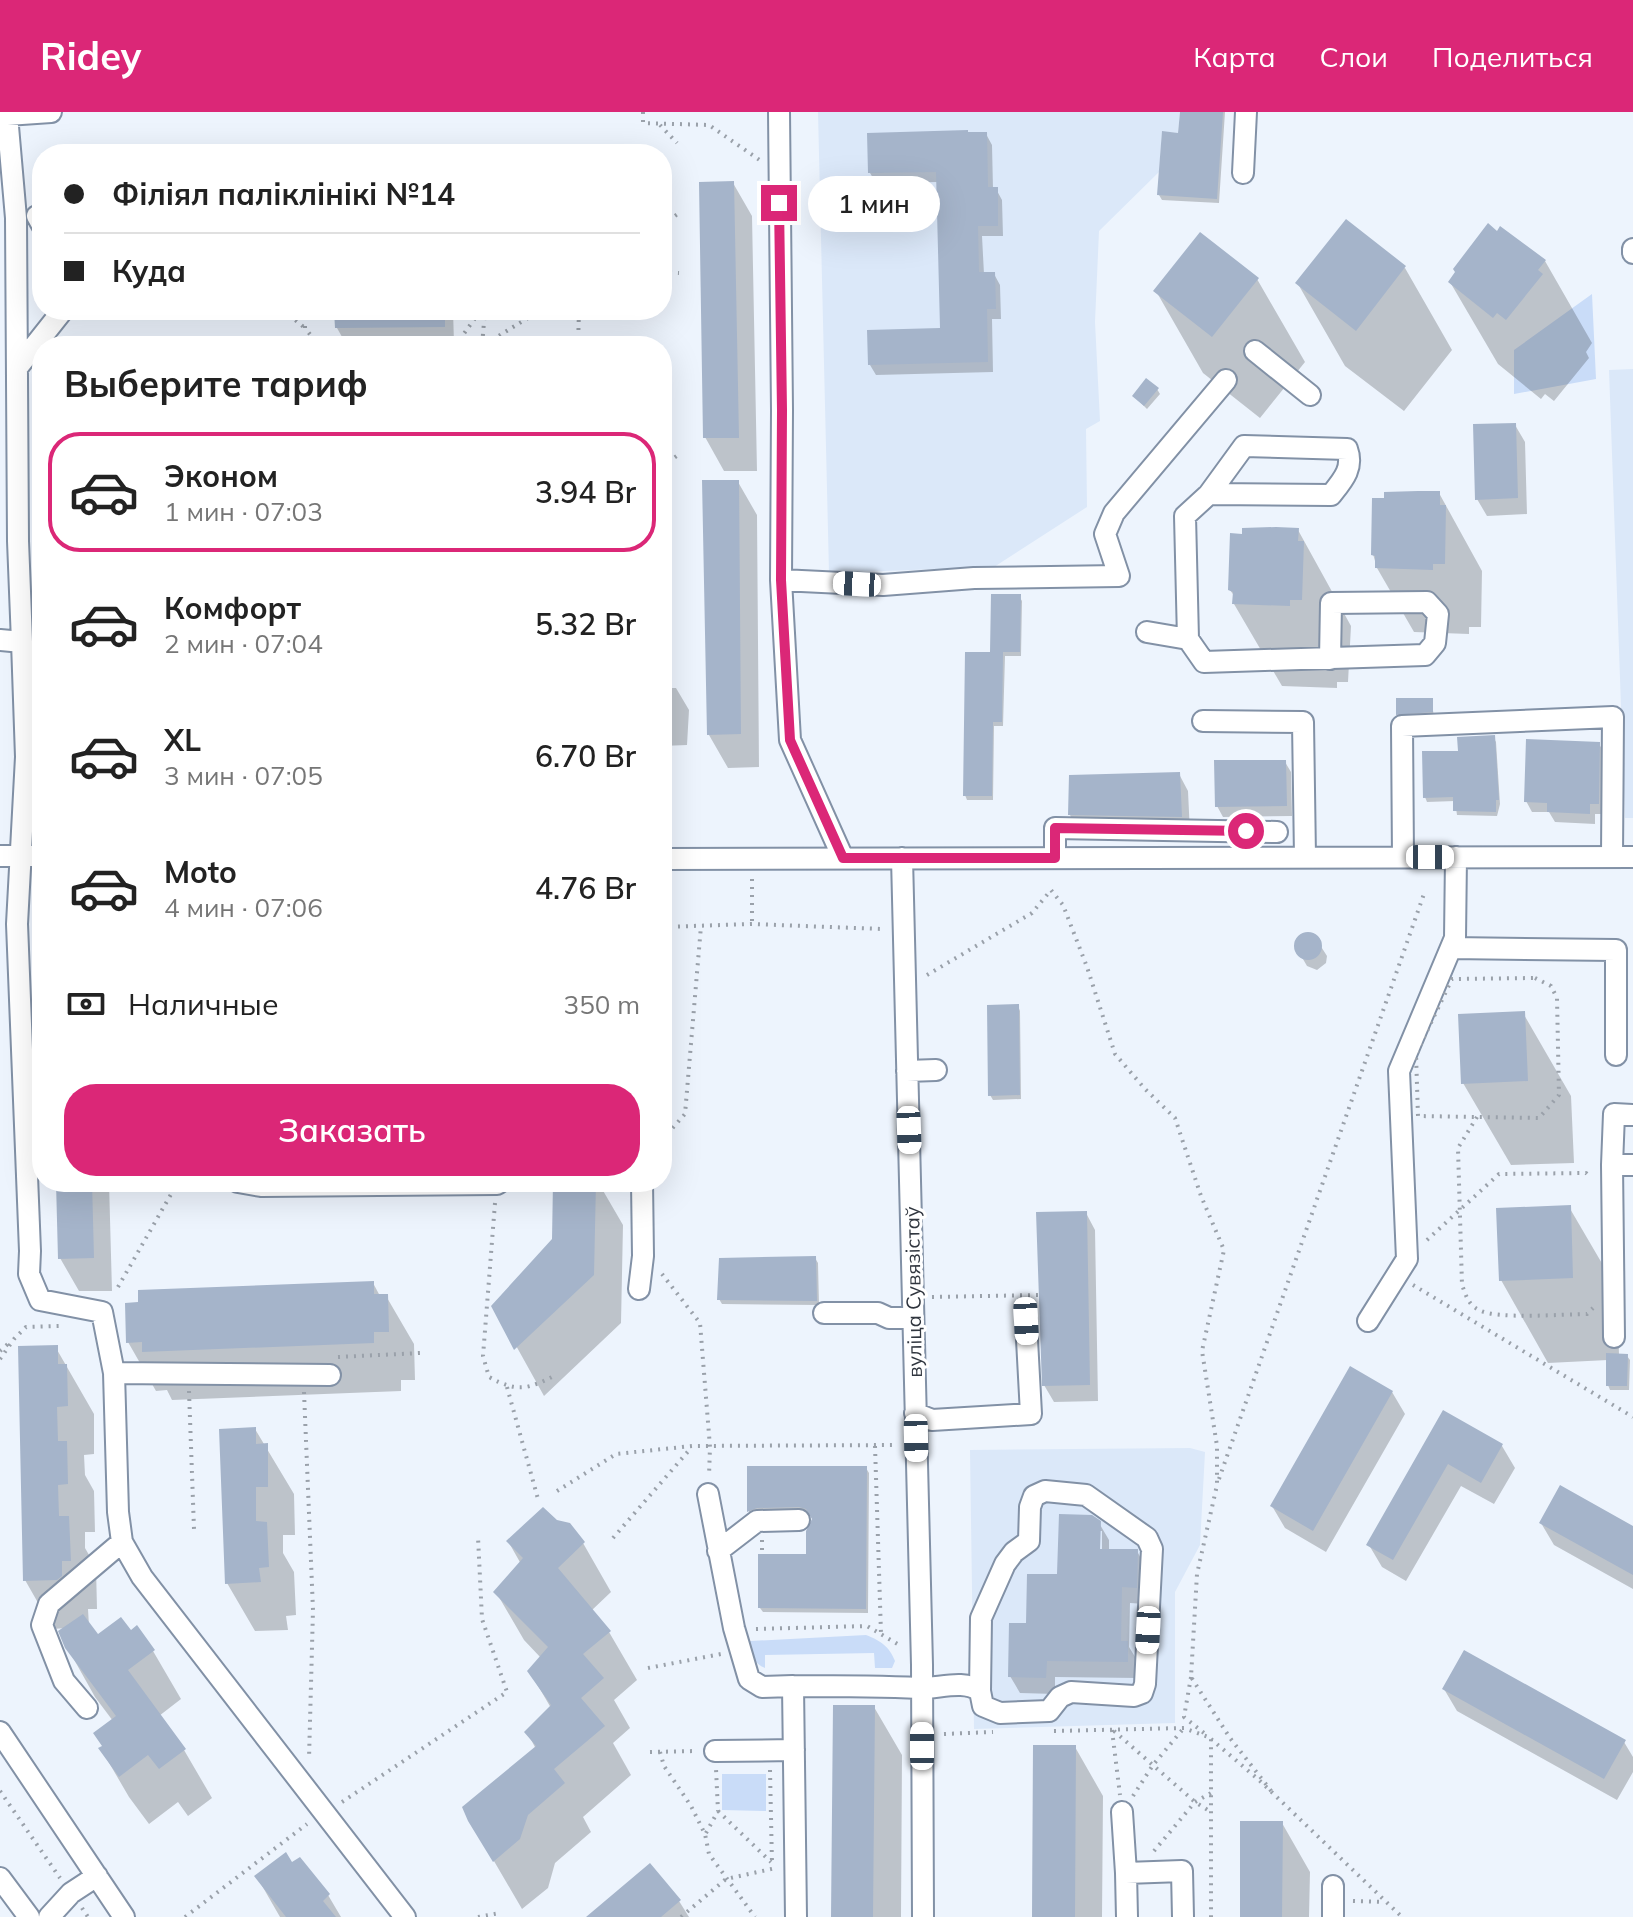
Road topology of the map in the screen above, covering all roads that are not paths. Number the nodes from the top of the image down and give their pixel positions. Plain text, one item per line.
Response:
1 (51, 112) edge
2 (779, 112) edge
3 (1246, 112) edge
4 (4, 115) edge
5 (1243, 173) dead end
6 (55, 320) edge
7 (42, 336) edge
8 (32, 349) edge
9 (1255, 351) dead end
10 (17, 368) junction
11 (1226, 380) dead end
12 (1310, 395) dead end
13 (1209, 494) junction
14 (781, 580) junction
15 (1147, 632) dead end
16 (1188, 639) junction
17 (0, 640) edge
18 (22, 642) junction
19 (1330, 659) junction
20 (1203, 721) dead end
21 (1277, 832) dead end
22 (9, 856) edge
23 (32, 856) edge
24 (1305, 857) junction
25 (1403, 857) junction
26 (1456, 857) junction
27 (1612, 857) junction
28 (1633, 857) edge
29 (843, 858) junction
30 (902, 858) junction
31 (1055, 858) junction
32 (672, 859) edge
33 (8, 924) edge
34 (1451, 948) junction
35 (1616, 1055) dead end
36 (936, 1070) dead end
37 (907, 1071) junction
38 (1633, 1115) edge
39 (1623, 1165) edge
40 (642, 1192) edge
41 (639, 1289) dead end
42 (824, 1313) dead end
43 (913, 1318) junction
44 (1026, 1321) dead end
45 (1368, 1321) dead end
46 (1614, 1337) dead end
47 (114, 1373) junction
48 (330, 1375) dead end
49 (915, 1413) junction
50 (708, 1494) road end
51 (799, 1520) dead end
52 (122, 1542) junction
53 (718, 1551) junction
54 (793, 1686) junction
55 (922, 1689) junction
56 (980, 1691) junction
57 (87, 1708) dead end
58 (0, 1732) edge
59 (785, 1750) junction
60 (715, 1751) road end
61 (1122, 1812) road end
62 (1131, 1873) junction
63 (97, 1876) junction
64 (0, 1878) edge
65 (29, 1917) edge
66 (49, 1917) edge
67 (124, 1917) edge
68 (405, 1917) edge
69 (796, 1917) edge
70 (923, 1917) edge
71 (1127, 1917) edge
72 (1183, 1917) edge

1 - 4 street
2 - 14 street
3 - 5 street
4 - 10 street
6 - 7 street
8 - 10 street
9 - 12 street
10 - 18 street
11 - 14 street
13 - 13 street
13 - 16 street
14 - 29 street
15 - 16 street
16 - 19 street
17 - 18 street
18 - 22 street
19 - 19 street
20 - 24 street
21 - 31 street
22 - 23 street
22 - 33 street
24 - 25 street
24 - 31 street
25 - 26 street
25 - 27 street
26 - 27 street
26 - 34 street
27 - 28 street
29 - 30 street
29 - 32 street
30 - 31 street
30 - 37 street, вуліца Сувязістаў
33 - 47 street
34 - 35 street
34 - 45 street
36 - 37 street
37 - 43 street, вуліца Сувязістаў
38 - 39 street
39 - 46 street
40 - 41 street
42 - 43 street
43 - 49 street, вуліца Сувязістаў
44 - 49 street
47 - 48 street
47 - 52 street
49 - 55 street, вуліца Сувязістаў
50 - 53 street
51 - 53 street
52 - 57 street
52 - 68 street
53 - 54 street
54 - 55 street
54 - 59 street
55 - 56 street
55 - 70 street, вуліца Сувязістаў
56 - 56 street
58 - 63 street
59 - 60 street
59 - 69 street
61 - 62 street
62 - 71 street
62 - 72 street
63 - 66 street
63 - 67 street
64 - 65 street

